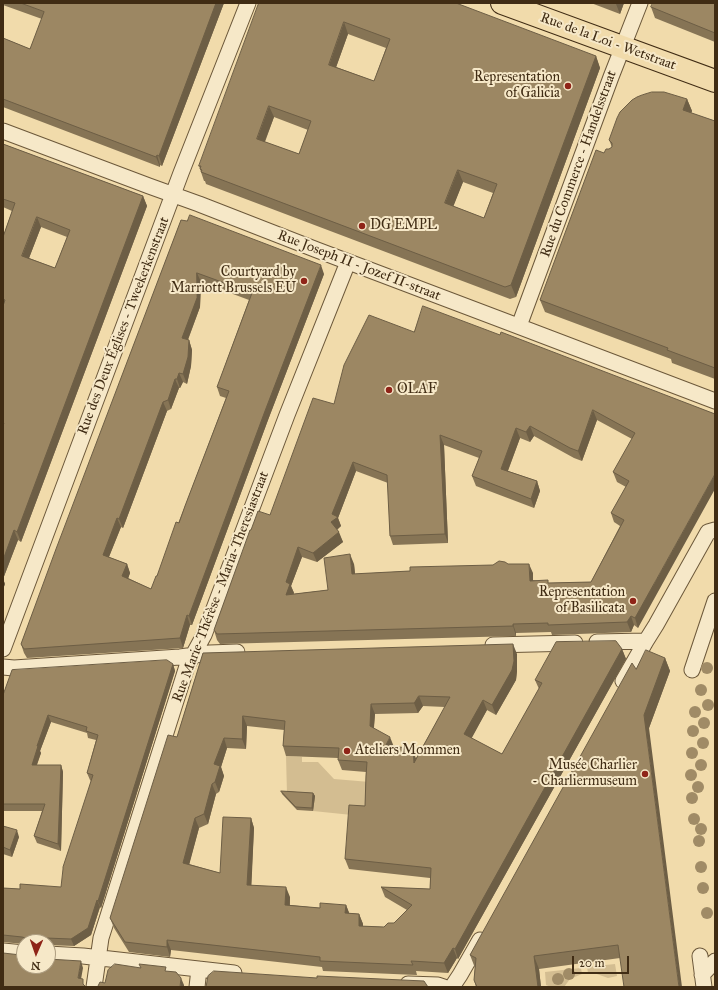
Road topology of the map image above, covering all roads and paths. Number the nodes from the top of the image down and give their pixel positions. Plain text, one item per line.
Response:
1 (248, 3) edge
2 (502, 3) edge
3 (640, 3) edge
4 (623, 47) junction
5 (715, 81) edge
6 (3, 131) edge
7 (173, 195) junction
8 (348, 262) junction
9 (519, 326) junction
10 (715, 401) edge
11 (715, 530) edge
12 (715, 601) edge
13 (646, 641) junction
14 (476, 646) edge
15 (3, 649) edge
16 (249, 652) edge
17 (193, 655) junction
18 (3, 668) edge
19 (692, 670) dead end
20 (618, 690) edge
21 (487, 926) edge
22 (3, 951) edge
23 (16, 952) edge
24 (56, 955) edge
25 (700, 956) dead end
26 (98, 958) junction
27 (715, 962) edge
28 (199, 969) junction
29 (244, 974) edge
30 (703, 981) edge
31 (390, 983) edge
32 (94, 987) edge
33 (196, 987) edge
34 (444, 987) edge
35 (452, 987) edge

1 - 7 street, Rue des Deux Églises - Tweekerkenstraat
2 - 4 main road, Rue de la Loi - Wetstraat
3 - 4 street, Rue du Commerce - Handelsstraat
4 - 5 main road, Rue de la Loi - Wetstraat
4 - 9 street, Rue du Commerce - Handelsstraat
6 - 7 street, Rue Joseph II - Jozef II-straat
7 - 8 street, Rue Joseph II - Jozef II-straat
7 - 15 street, Rue des Deux Églises - Tweekerkenstraat
8 - 9 street, Rue Joseph II - Jozef II-straat
8 - 17 street, Rue Marie-Thérèse - Maria-Theresiastraat
9 - 10 street, Rue Joseph II - Jozef II-straat
11 - 13 street
12 - 19 street
13 - 14 street
13 - 20 street
16 - 17 street
17 - 18 street
17 - 26 street, Rue Marie-Thérèse - Maria-Theresiastraat
21 - 35 street
22 - 23 street
24 - 26 street
25 - 30 street
26 - 28 street
26 - 32 street, Rue Marie-Thérèse - Maria-Theresiastraat
27 - 30 street
28 - 29 street
28 - 33 street
31 - 34 street

